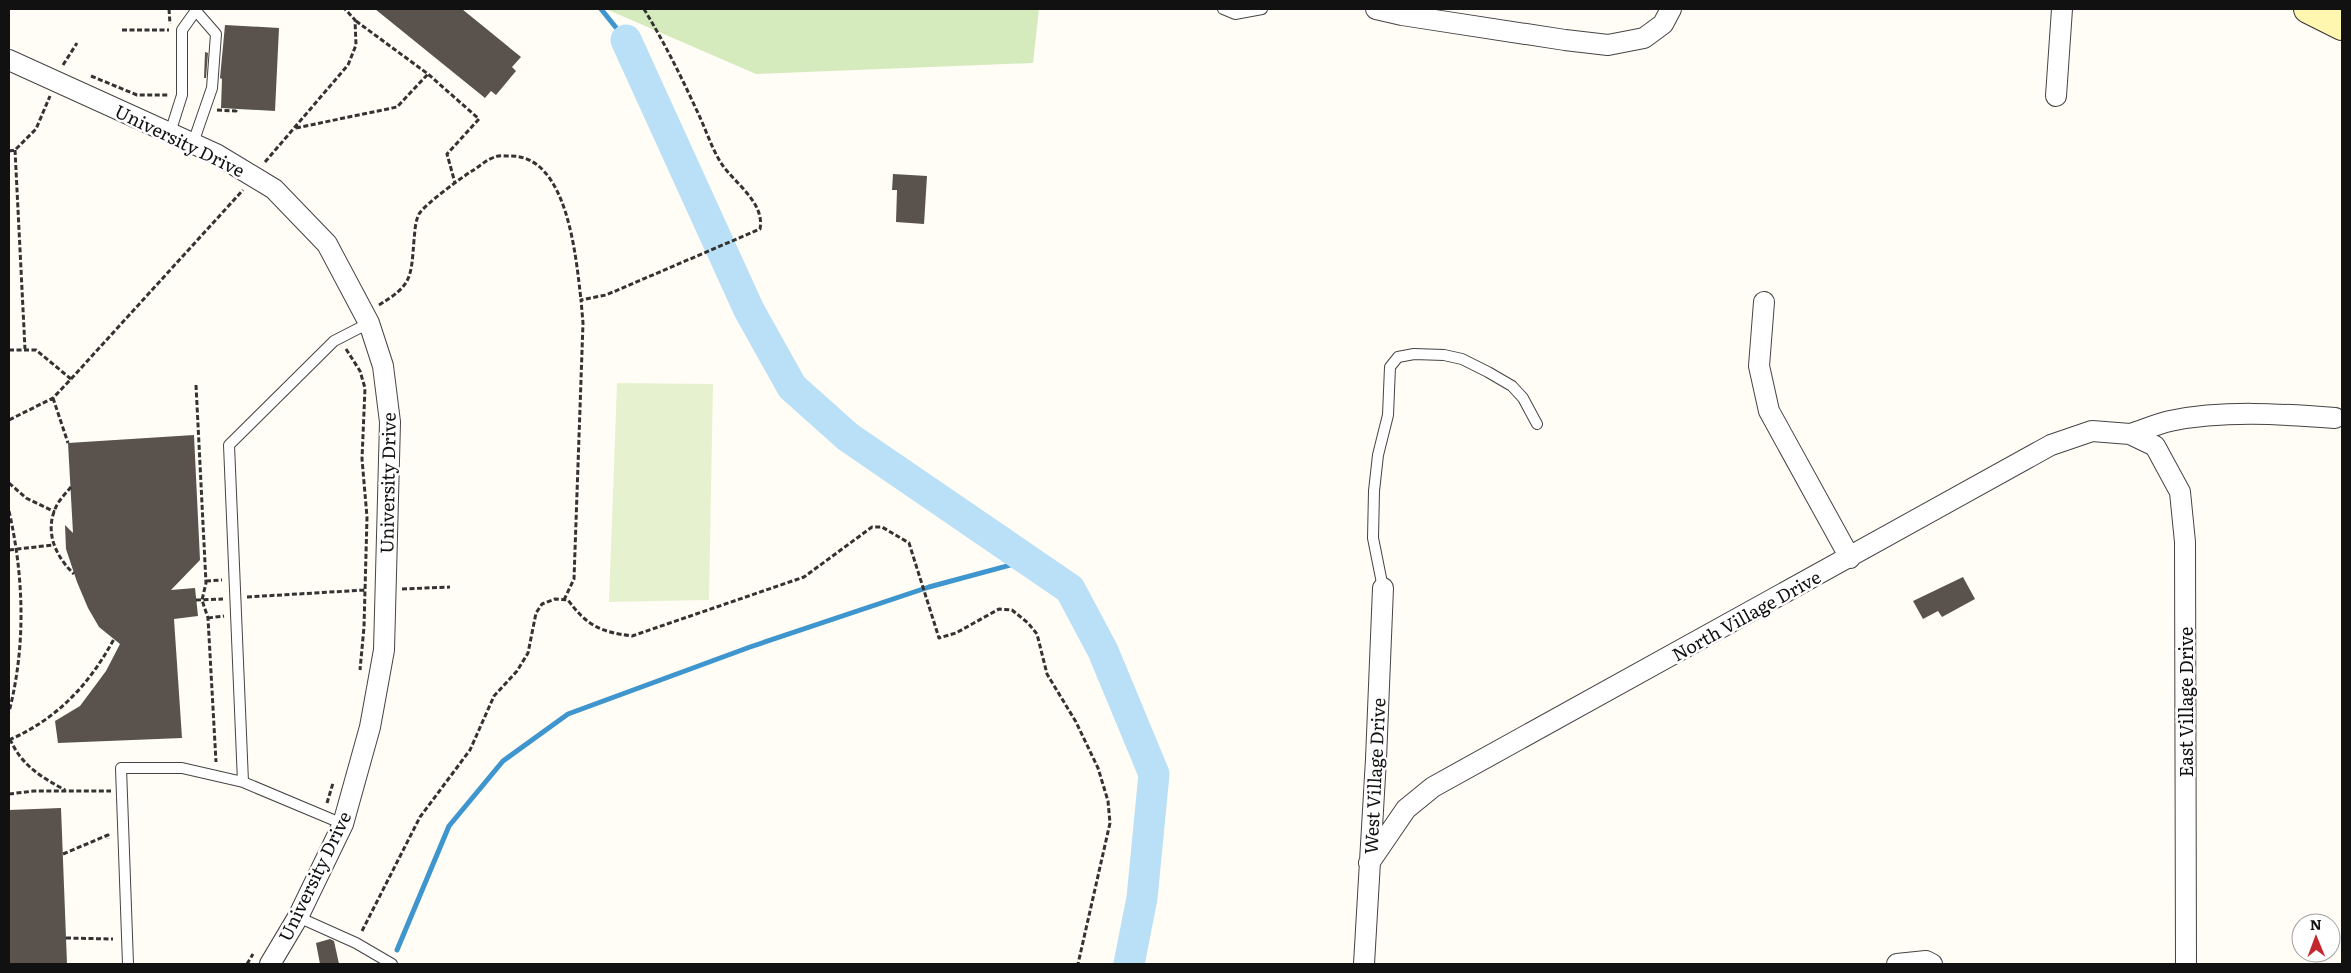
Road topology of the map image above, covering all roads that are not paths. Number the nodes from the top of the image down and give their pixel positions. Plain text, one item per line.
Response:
1 (1223, 9) edge
2 (1262, 9) edge
3 (1376, 9) edge
4 (1671, 9) edge
5 (2062, 9) edge
6 (2308, 9) edge
7 (197, 10) edge
8 (2342, 26) edge
9 (9, 60) edge
10 (2056, 96) dead end
11 (170, 133) junction
12 (192, 143) junction
13 (1764, 302) dead end
14 (369, 323) junction
15 (2335, 418) dead end
16 (1537, 424) dead end
17 (2130, 434) junction
18 (2154, 446) joint
19 (1850, 558) junction
20 (1383, 588) joint
21 (243, 782) junction
22 (343, 824) junction
23 (1369, 862) junction
24 (298, 917) junction
25 (128, 964) edge
26 (270, 964) edge
27 (392, 964) edge
28 (1364, 964) edge
29 (1897, 964) edge
30 (1932, 964) edge
31 (2186, 964) edge

1 - 2 lane
3 - 4 street
5 - 10 street
6 - 8 street
7 - 11 lane
7 - 12 lane
9 - 11 street, University Drive
11 - 12 street, University Drive
12 - 14 street, University Drive
13 - 19 street
14 - 21 lane
14 - 22 street, University Drive
15 - 17 street
16 - 20 lane
17 - 18 street, North Village Drive
17 - 19 street, North Village Drive
18 - 31 street, East Village Drive
19 - 23 street, North Village Drive
20 - 23 street, West Village Drive
21 - 22 lane
21 - 25 lane
22 - 24 street, University Drive
23 - 28 street, West Village Drive
24 - 26 street, University Drive
24 - 27 lane
29 - 30 street

